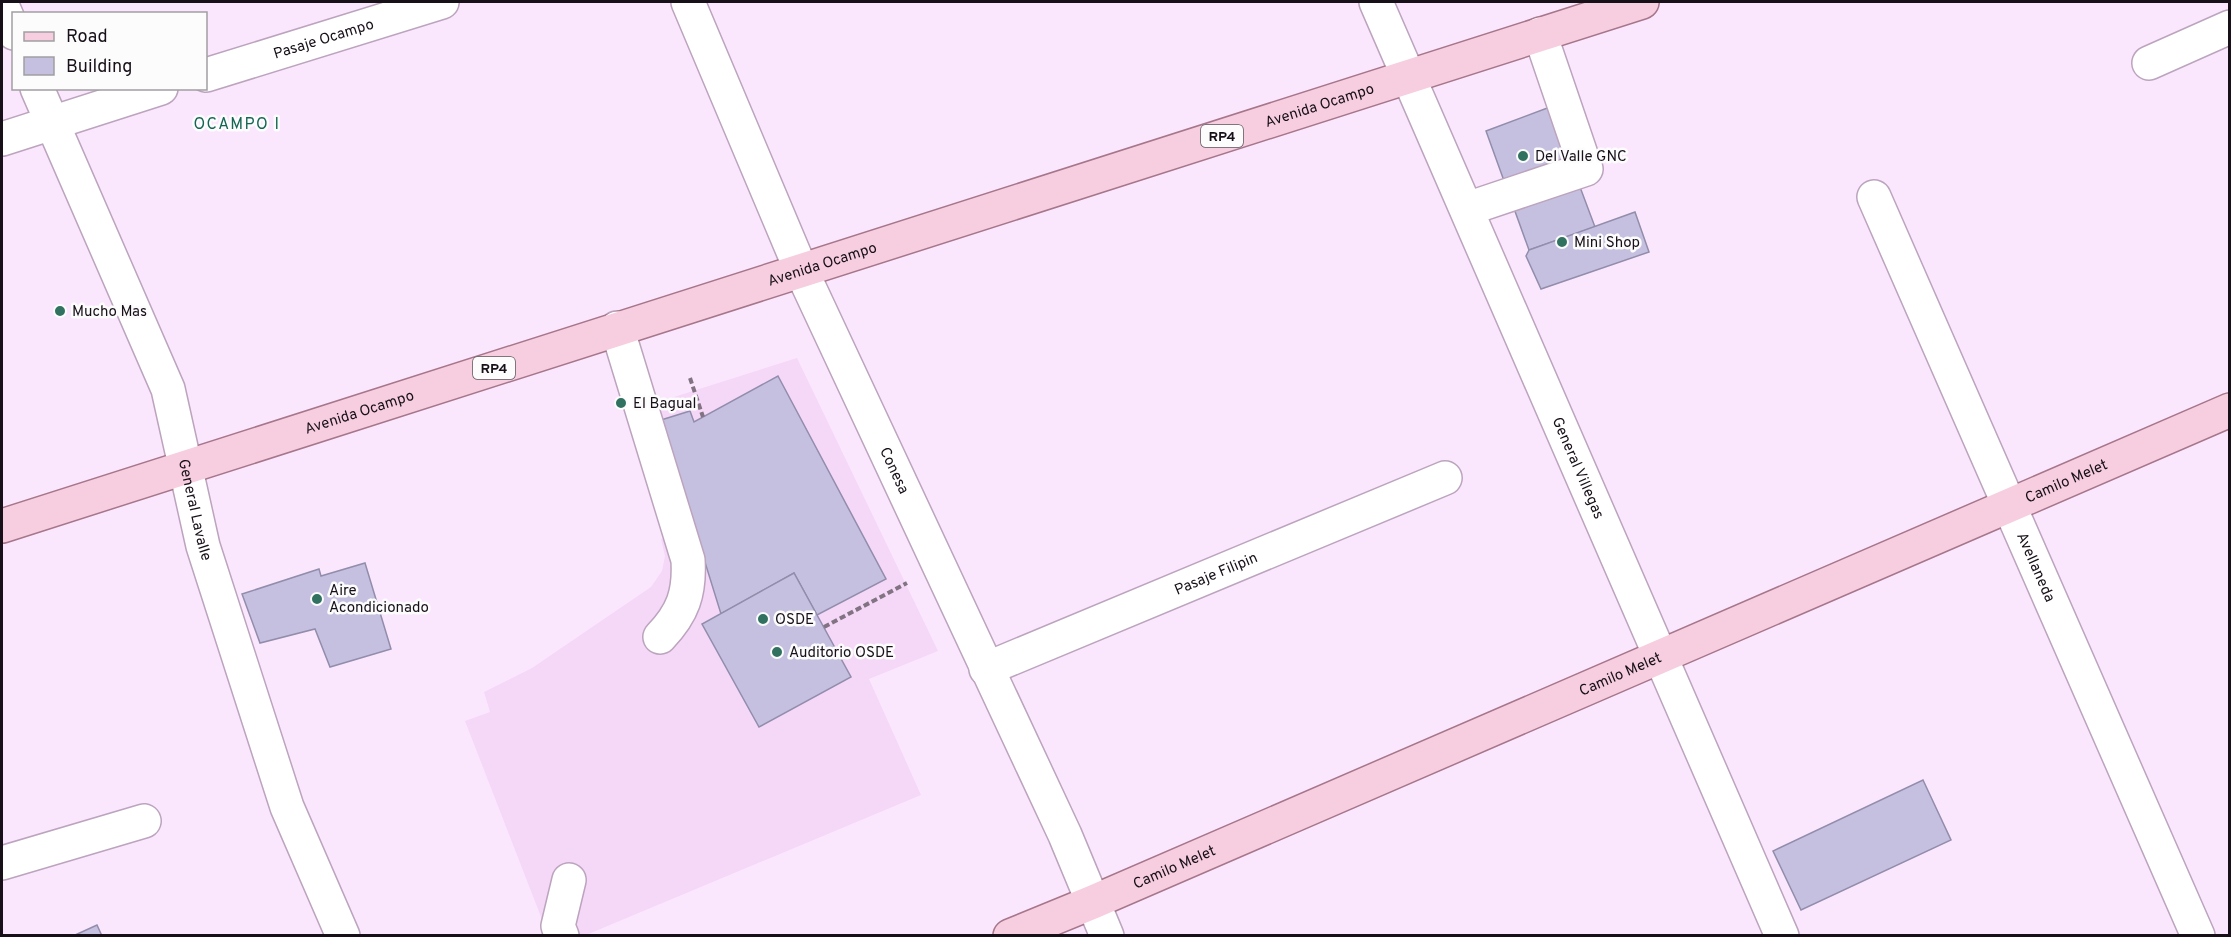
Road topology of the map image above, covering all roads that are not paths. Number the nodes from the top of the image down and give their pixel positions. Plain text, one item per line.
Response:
1 (442, 2) edge
2 (688, 2) edge
3 (1376, 2) edge
4 (1642, 2) edge
5 (2, 5) edge
6 (2229, 27) edge
7 (12, 28) edge
8 (1540, 34) junction
9 (2149, 63) dead end
10 (207, 75) edge
11 (1409, 76) junction
12 (39, 90) edge
13 (155, 90) edge
14 (52, 122) junction
15 (2, 139) edge
16 (1874, 197) dead end
17 (1467, 209) junction
18 (801, 270) junction
19 (617, 328) junction
20 (2229, 410) edge
21 (187, 468) junction
22 (1445, 478) dead end
23 (2009, 507) junction
24 (2, 526) edge
25 (660, 637) dead end
26 (1661, 657) junction
27 (986, 669) junction
28 (144, 820) dead end
29 (2, 863) edge
30 (569, 880) dead end
31 (1093, 902) junction
32 (343, 936) edge
33 (562, 936) edge
34 (1010, 936) edge
35 (1107, 936) edge
36 (1782, 936) edge
37 (2198, 936) edge

1 - 10 street, Pasaje Ocampo
2 - 18 street, Conesa
3 - 11 street, General Villegas
4 - 8 main road, Avenida Ocampo / RP4
5 - 7 street
6 - 9 street
8 - 11 main road, Avenida Ocampo / RP4
8 - 17 street
11 - 17 street, General Villegas
11 - 18 main road, Avenida Ocampo / RP4
12 - 14 street, General Lavalle
13 - 14 street
14 - 15 street
14 - 21 street, General Lavalle
16 - 23 street, Avellaneda
17 - 26 street, General Villegas
18 - 19 main road, Avenida Ocampo / RP4
18 - 27 street, Conesa
19 - 21 main road, Avenida Ocampo / RP4
19 - 25 street
20 - 23 main road, Camilo Melet
21 - 24 main road, Avenida Ocampo / RP4
21 - 32 street, General Lavalle
22 - 27 street, Pasaje Filipin
23 - 26 main road, Camilo Melet
23 - 37 street, Avellaneda
26 - 31 main road, Camilo Melet
26 - 36 street, General Villegas
27 - 31 street, Conesa
28 - 29 street
30 - 33 street
31 - 34 main road, Camilo Melet
31 - 35 street, Conesa

